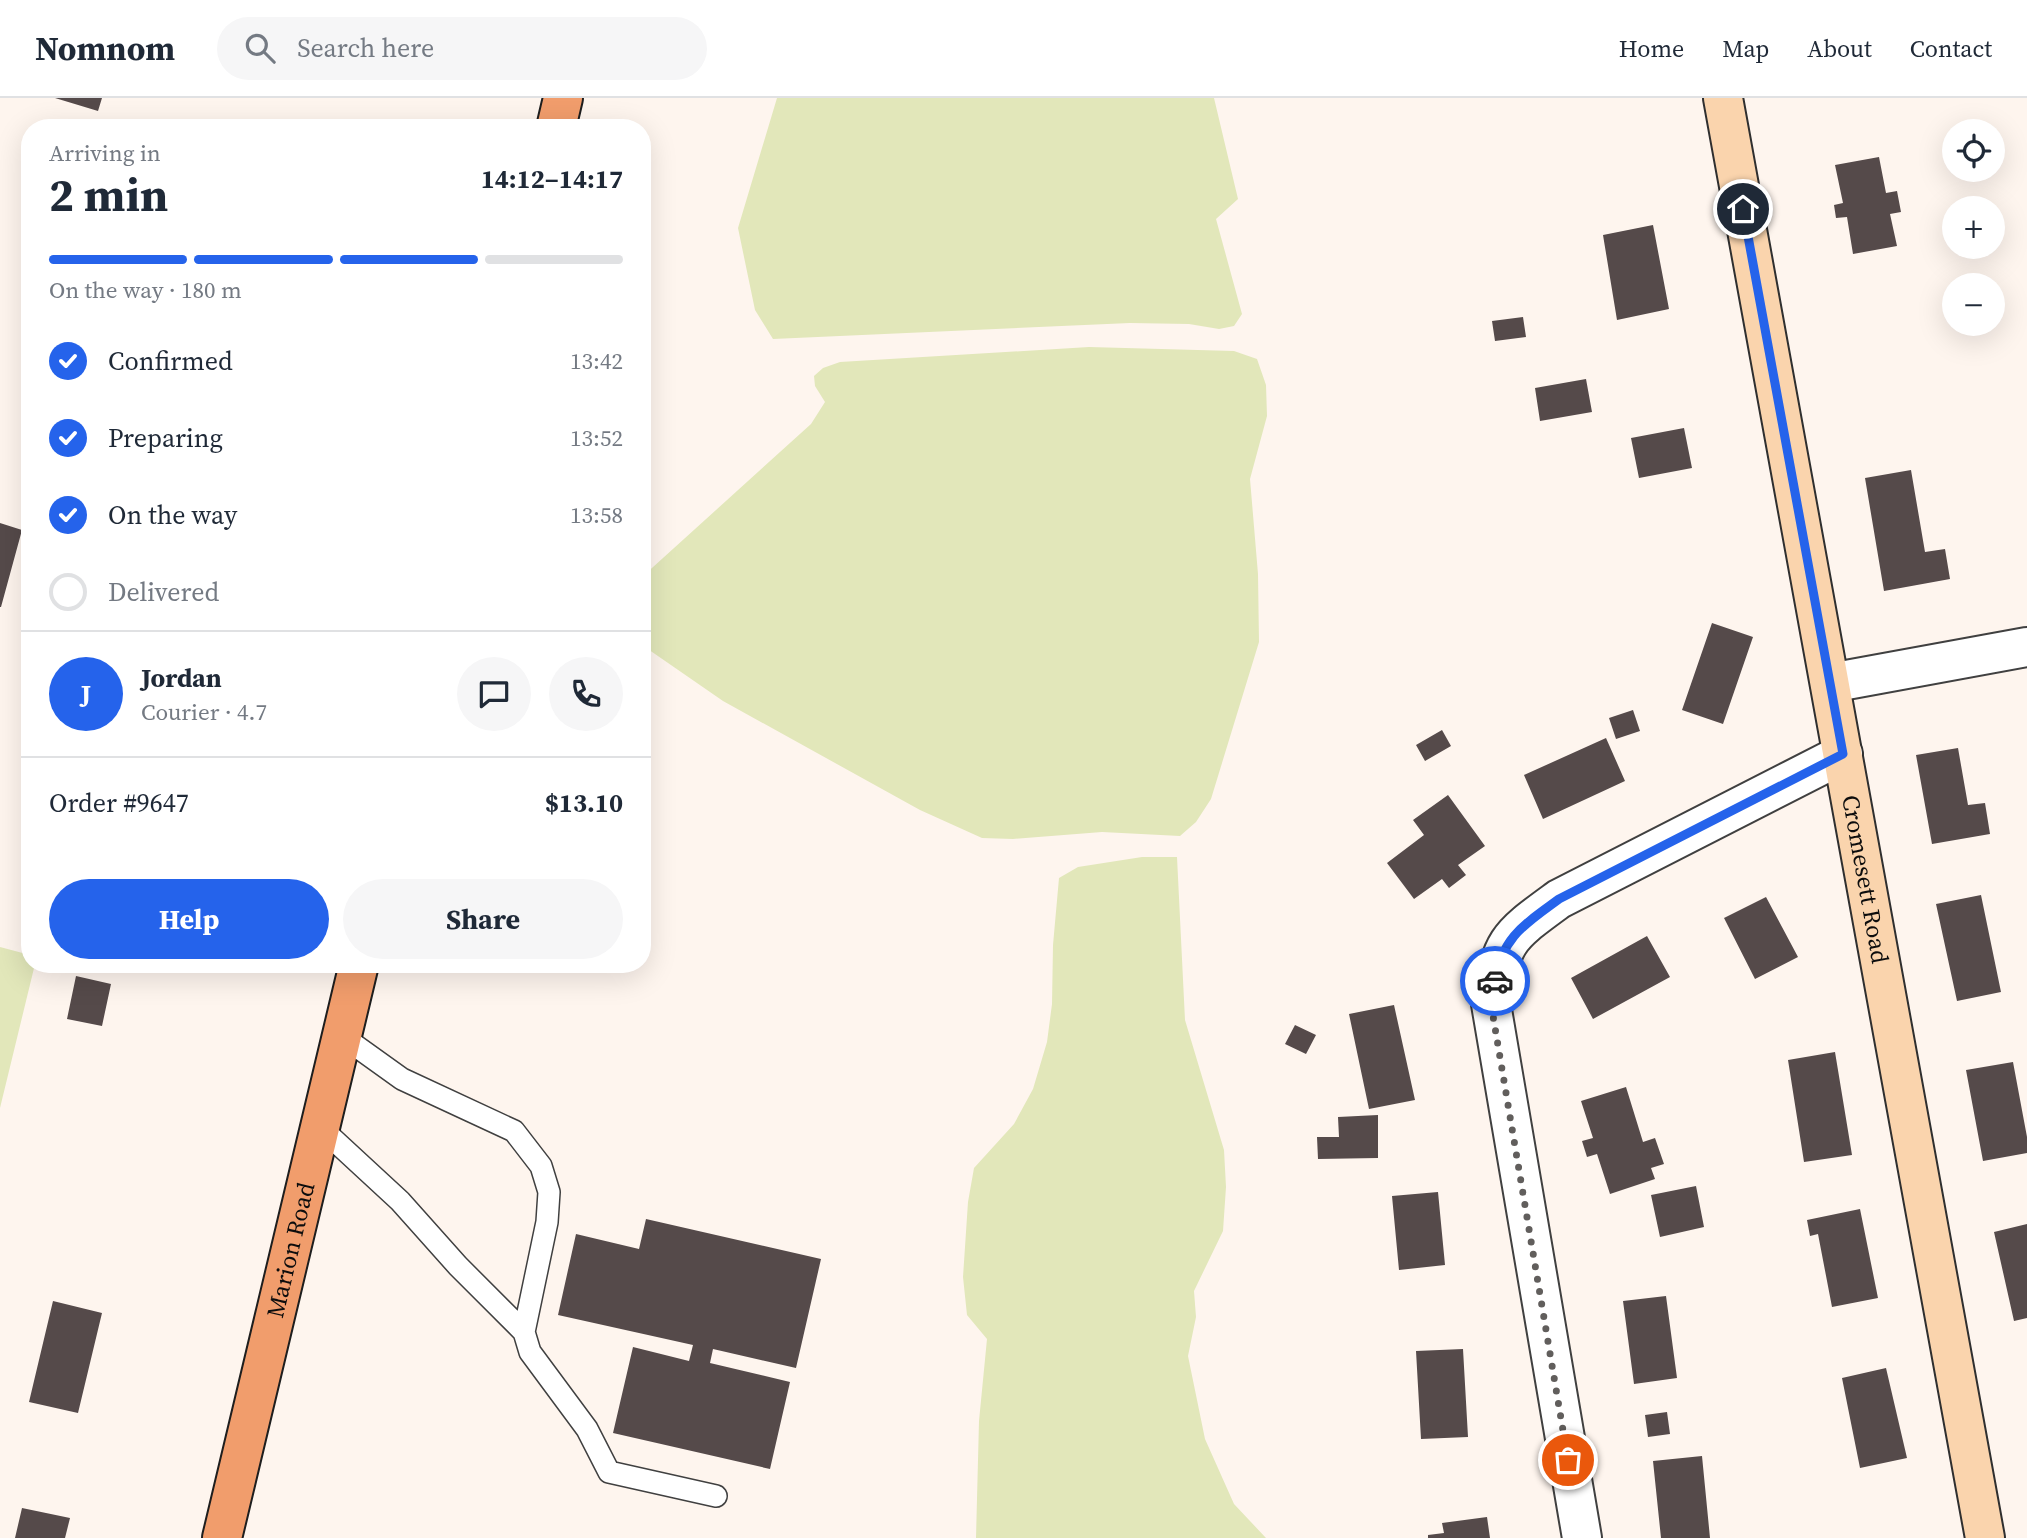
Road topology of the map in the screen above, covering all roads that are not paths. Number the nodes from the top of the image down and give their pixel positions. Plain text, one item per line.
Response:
1 (563, 98) edge
2 (1723, 98) edge
3 (558, 119) edge
4 (2027, 647) edge
5 (1830, 683) junction
6 (1843, 754) junction
7 (357, 973) edge
8 (342, 1036) junction
9 (321, 1128) junction
10 (524, 1332) junction
11 (716, 1496) dead end
12 (222, 1538) edge
13 (1582, 1538) edge
14 (1985, 1538) edge

1 - 3 main road
2 - 5 street, Cromesett Road
4 - 5 street
5 - 6 street, Cromesett Road
6 - 13 street
6 - 14 street, Cromesett Road
7 - 8 main road, Marion Road
8 - 9 main road, Marion Road
8 - 10 lane
9 - 10 lane
9 - 12 main road, Marion Road
10 - 11 lane

